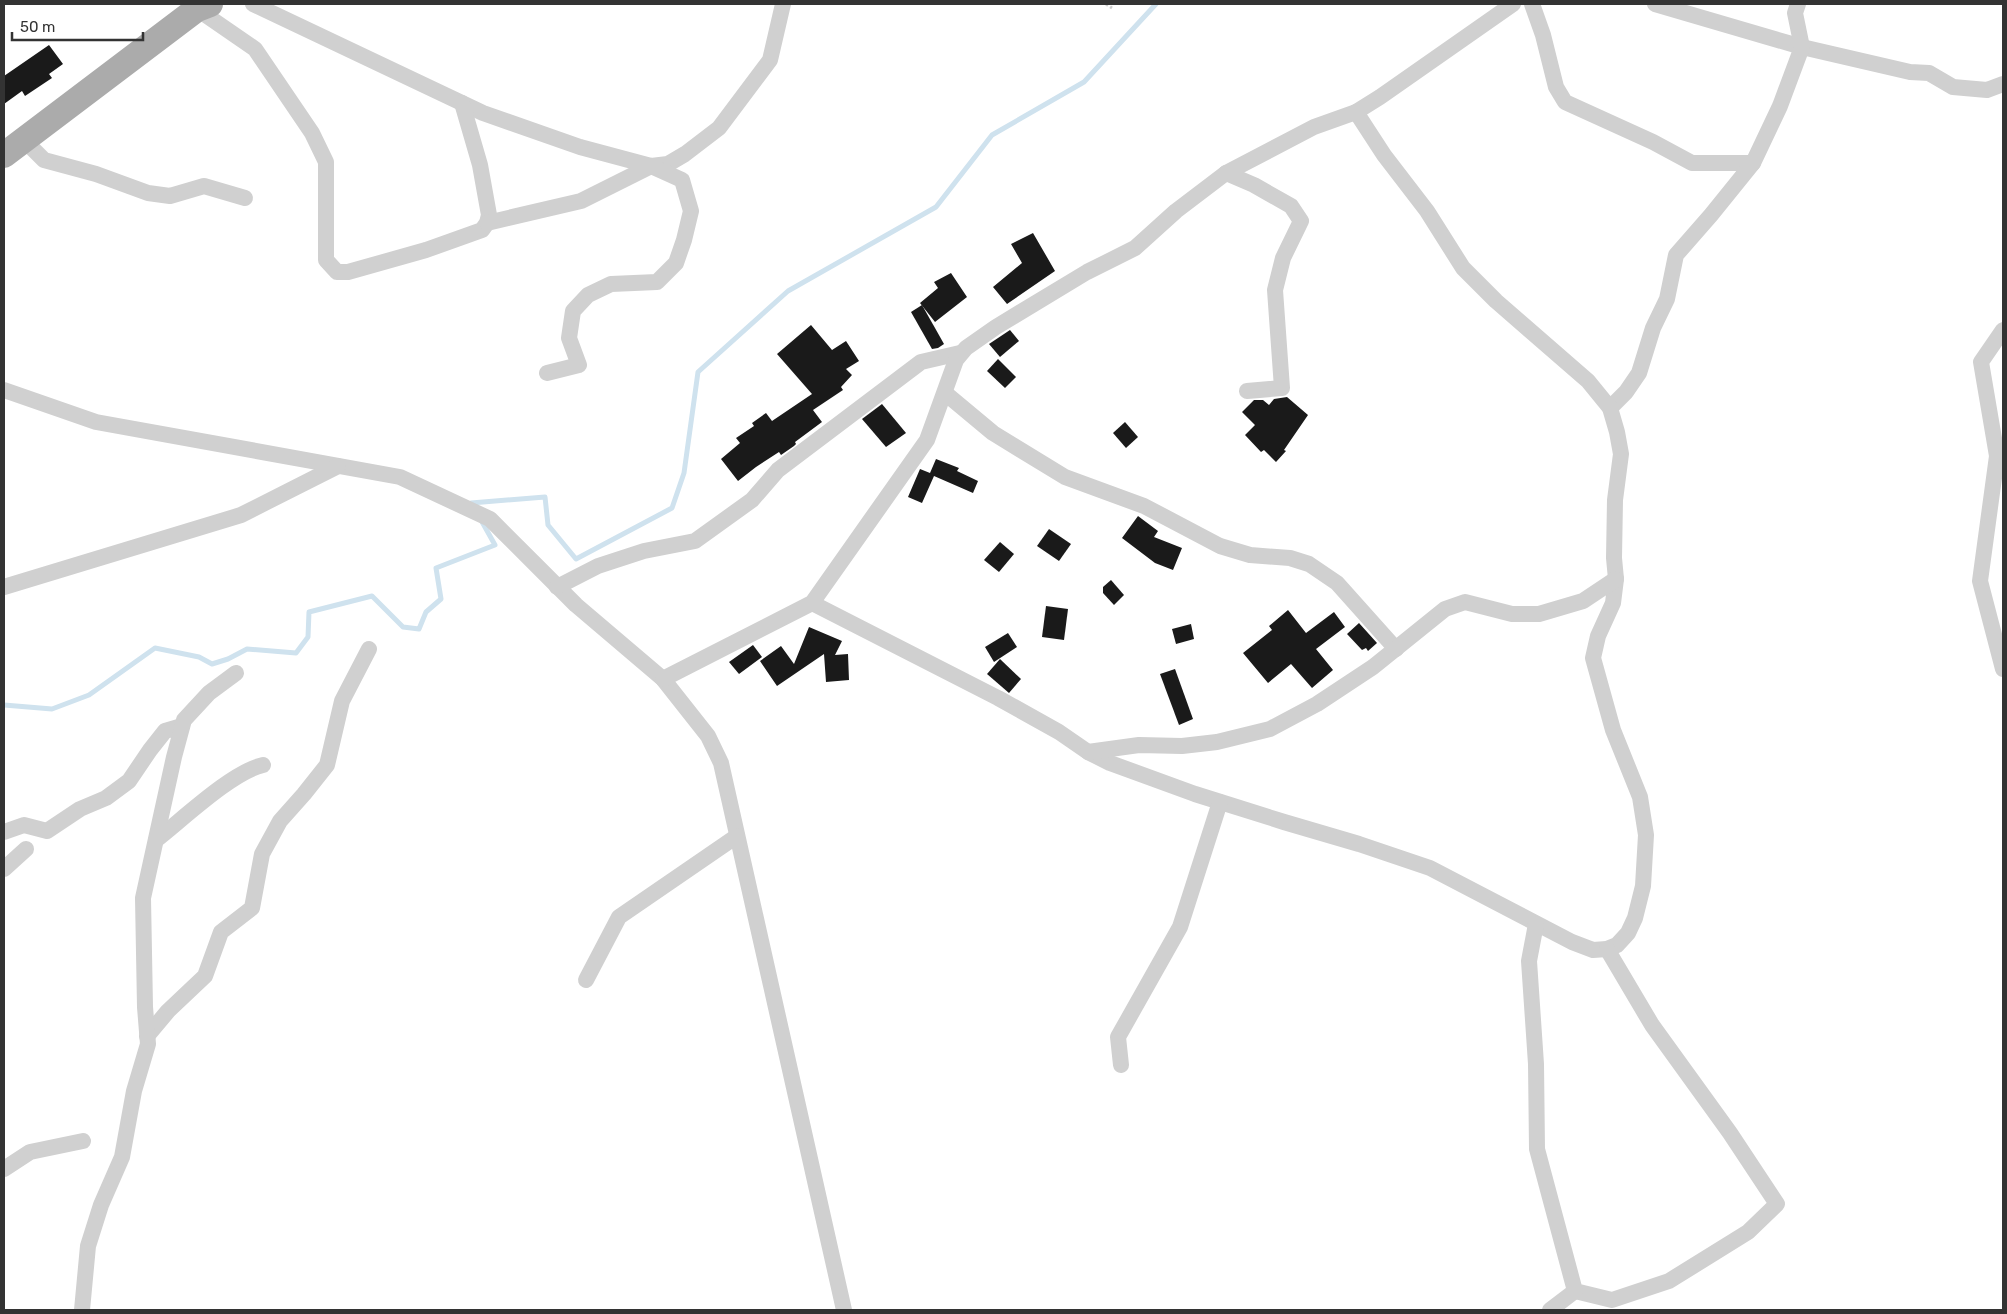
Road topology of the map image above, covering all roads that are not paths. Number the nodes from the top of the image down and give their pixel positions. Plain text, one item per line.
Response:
1 (253, 4) edge
2 (783, 4) edge
3 (1513, 4) edge
4 (1532, 4) edge
5 (1655, 4) edge
6 (1798, 4) edge
7 (203, 6) edge
8 (1802, 47) junction
9 (2003, 84) edge
10 (462, 103) junction
11 (1356, 112) junction
12 (13, 147) edge
13 (1753, 163) junction
14 (651, 166) junction
15 (1226, 173) junction
16 (245, 198) dead end
17 (487, 223) junction
18 (2003, 330) edge
19 (960, 354) junction
20 (547, 373) dead end
21 (4, 390) edge
22 (1247, 391) dead end
23 (945, 393) junction
24 (1610, 408) junction
25 (338, 466) junction
26 (1616, 579) junction
27 (558, 586) junction
28 (4, 587) edge
29 (812, 603) junction
30 (369, 648) dead end
31 (1396, 649) junction
32 (2003, 669) edge
33 (236, 673) dead end
34 (663, 679) junction
35 (182, 726) junction
36 (1088, 752) junction
37 (264, 765) dead end
38 (1220, 802) junction
39 (4, 832) edge
40 (737, 836) junction
41 (156, 840) junction
42 (26, 849) dead end
43 (4, 869) edge
44 (1536, 924) junction
45 (1608, 949) junction
46 (586, 980) dead end
47 (147, 1036) junction
48 (1121, 1065) dead end
49 (83, 1141) dead end
50 (4, 1169) edge
51 (1575, 1291) junction
52 (82, 1310) edge
53 (844, 1310) edge
54 (1550, 1310) edge

1 - 10 street
2 - 14 street
3 - 11 street
4 - 13 street
5 - 8 street
6 - 8 street
7 - 12 main road
7 - 17 street
8 - 9 street
8 - 13 street
10 - 14 street
10 - 17 street
11 - 15 street
11 - 24 street
12 - 16 street
13 - 24 street
14 - 17 street
14 - 20 street
15 - 19 street
15 - 22 street
18 - 32 street
19 - 23 street
19 - 27 street
21 - 25 street
23 - 29 street
23 - 31 street
24 - 26 street
25 - 27 street
25 - 28 street
26 - 31 street
26 - 45 street
27 - 34 street
29 - 34 street
29 - 36 street
30 - 47 street
31 - 36 street
33 - 35 street
34 - 40 street
35 - 39 street
35 - 41 street
36 - 38 street
37 - 41 street
38 - 44 street
38 - 48 street
40 - 46 street
40 - 53 street
41 - 47 street
42 - 43 street
44 - 45 street
44 - 51 street
45 - 51 street
47 - 52 street
49 - 50 street
51 - 54 street

